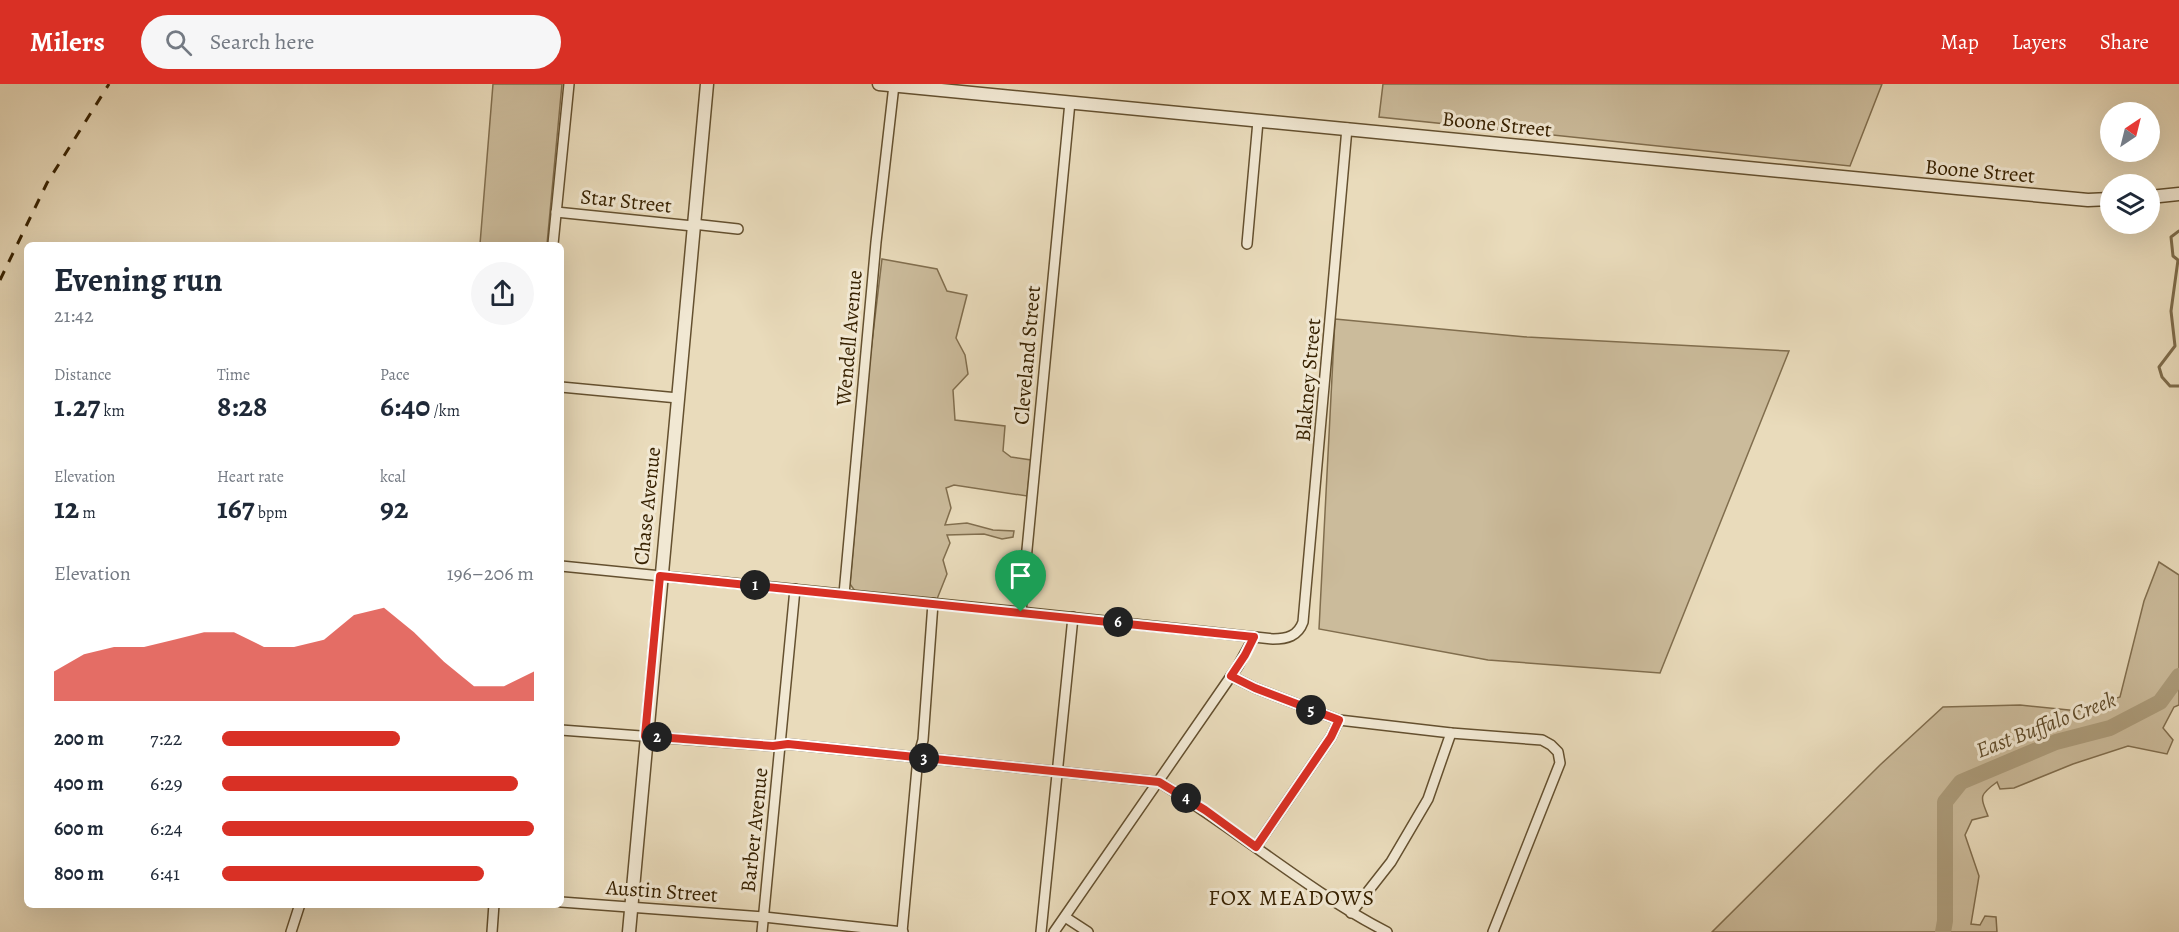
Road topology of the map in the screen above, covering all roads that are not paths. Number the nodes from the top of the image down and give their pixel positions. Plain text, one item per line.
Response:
1 (569, 84) edge
2 (706, 84) edge
3 (879, 84) edge
4 (894, 86) junction
5 (1070, 102) junction
6 (1258, 121) junction
7 (1347, 128) junction
8 (2179, 194) edge
9 (2160, 196) edge
10 (2100, 199) edge
11 (556, 212) junction
12 (693, 225) junction
13 (738, 229) dead end
14 (553, 242) edge
15 (1247, 244) dead end
16 (564, 387) edge
17 (678, 398) junction
18 (564, 566) edge
19 (660, 576) junction
20 (795, 589) junction
21 (844, 594) junction
22 (933, 603) junction
23 (1021, 612) junction
24 (1073, 617) junction
25 (1254, 637) junction
26 (1231, 676) junction
27 (1339, 720) junction
28 (564, 730) edge
29 (1451, 733) junction
30 (645, 736) junction
31 (781, 745) junction
32 (918, 757) junction
33 (1056, 771) junction
34 (1159, 782) junction
35 (1256, 847) junction
36 (564, 902) edge
37 (631, 906) junction
38 (299, 908) edge
39 (494, 908) edge
40 (1351, 913) junction
41 (1065, 916) junction
42 (764, 917) junction
43 (291, 932) edge
44 (492, 932) edge
45 (628, 932) edge
46 (762, 932) edge
47 (902, 932) edge
48 (1041, 932) edge
49 (1054, 932) edge
50 (1088, 932) edge
51 (1387, 932) edge
52 (1493, 932) edge

1 - 11 street
2 - 12 street, Chase Avenue
3 - 4 street, Boone Street
4 - 5 street, Boone Street
4 - 21 street, Wendell Avenue
5 - 6 street, Boone Street
5 - 23 street, Cleveland Street
6 - 7 street, Boone Street
6 - 15 street
7 - 10 street, Boone Street
7 - 25 street, Blakney Street
8 - 9 street
11 - 12 street, Star Street
11 - 14 street
12 - 13 street, Star Street
12 - 17 street, Chase Avenue
16 - 17 street
17 - 19 street, Chase Avenue
18 - 19 street
19 - 20 street
19 - 30 street, Chase Avenue
20 - 21 street
20 - 31 street, Barber Avenue
21 - 22 street
22 - 23 street
22 - 32 street
23 - 24 street
24 - 25 street
24 - 33 street
25 - 26 street
26 - 27 street
26 - 34 street
27 - 29 street
27 - 35 street
28 - 30 street
29 - 40 street
29 - 52 street
30 - 31 street
30 - 37 street, Chase Avenue
31 - 32 street
31 - 42 street, Barber Avenue
32 - 33 street
32 - 47 street
33 - 34 street
33 - 48 street
34 - 35 street
34 - 41 street
35 - 40 street
36 - 37 street, Austin Street
37 - 42 street, Austin Street
37 - 45 street, Chase Avenue
38 - 43 street
39 - 44 street
40 - 51 street
41 - 49 street
41 - 50 street
42 - 46 street, Barber Avenue
42 - 47 street, Austin Street

